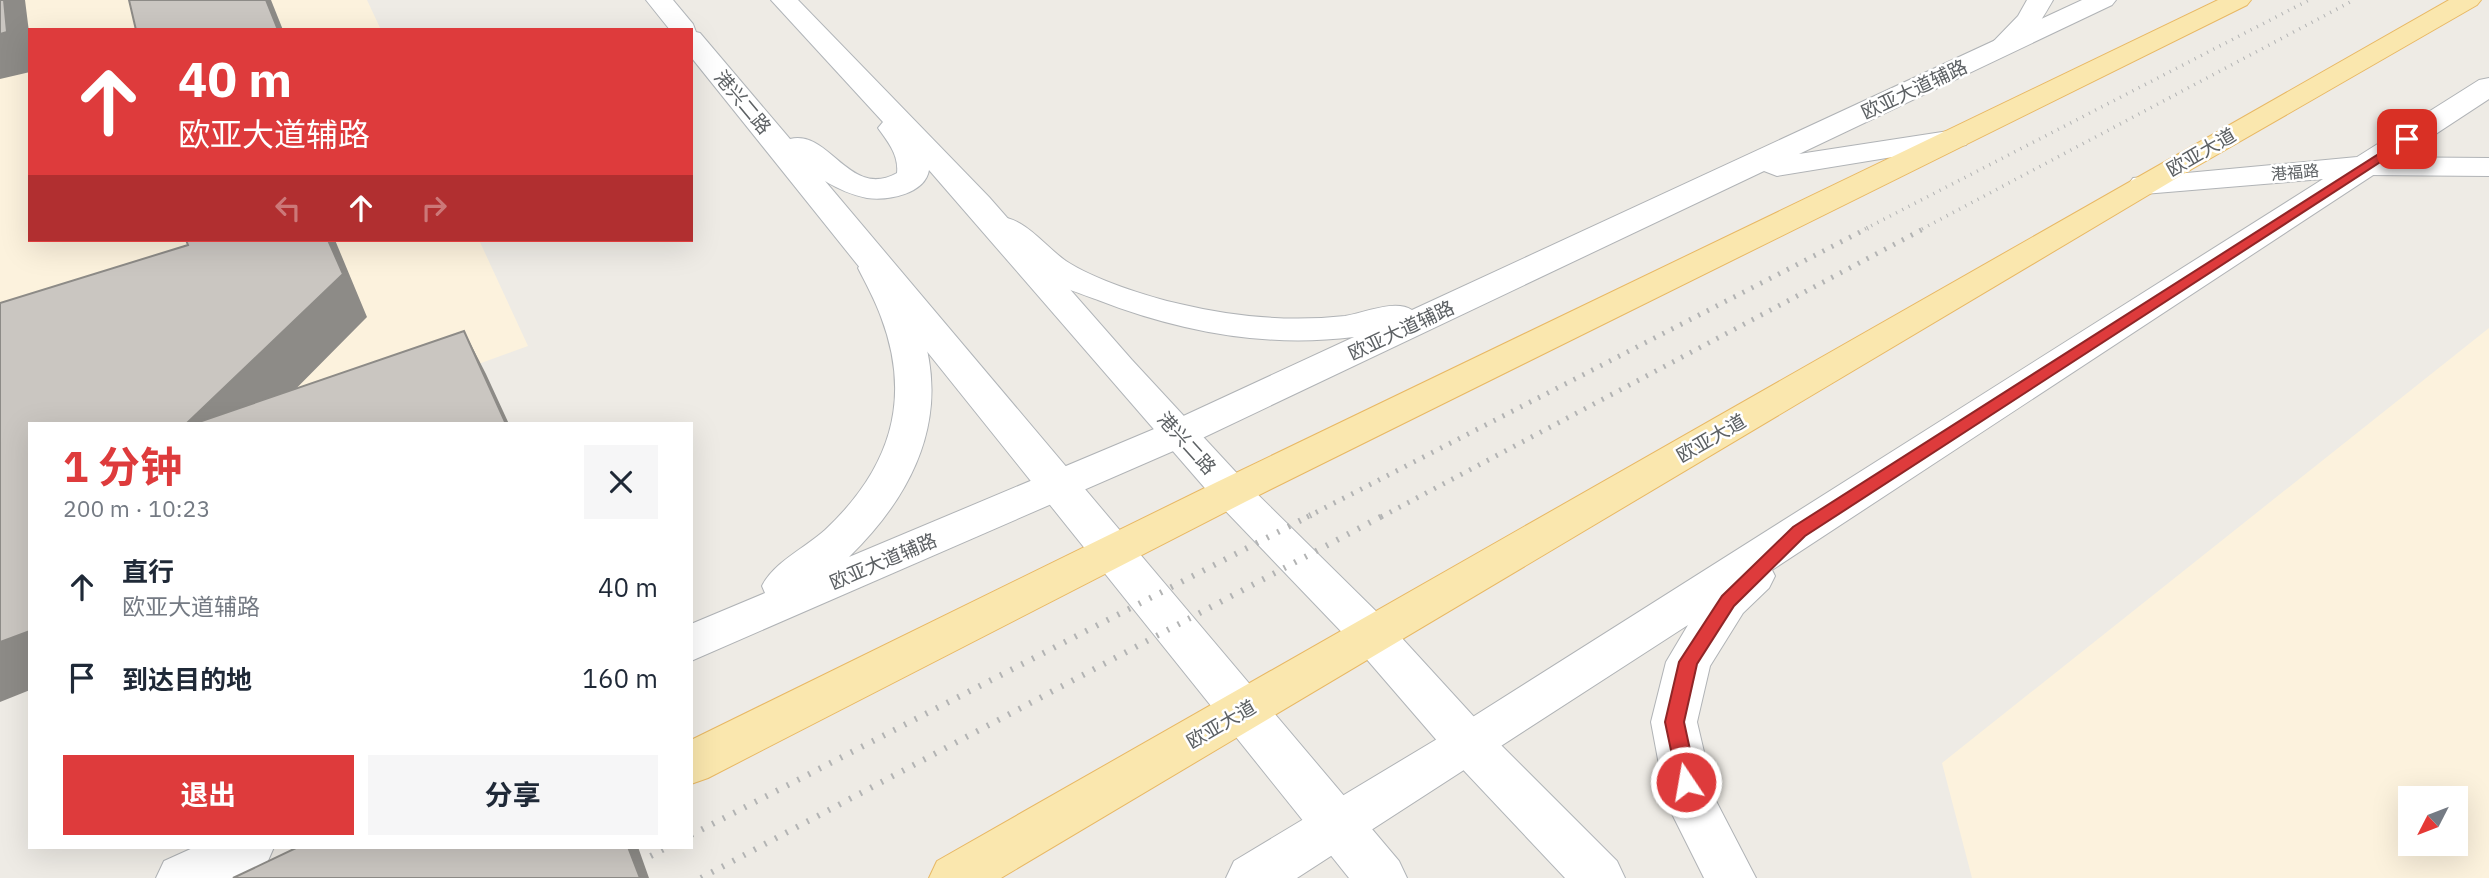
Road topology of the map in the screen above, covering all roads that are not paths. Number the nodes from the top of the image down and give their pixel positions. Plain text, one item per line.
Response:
1 (659, 0) edge
2 (784, 0) edge
3 (2040, 0) edge
4 (2103, 0) edge
5 (2238, 0) edge
6 (2468, 0) edge
7 (682, 28) edge
8 (693, 41) edge
9 (2002, 47) junction
10 (850, 69) junction
11 (730, 85) junction
12 (2489, 86) edge
13 (1955, 139) junction
14 (2365, 166) junction
15 (2489, 167) edge
16 (1732, 174) junction
17 (2144, 185) junction
18 (978, 204) junction
19 (862, 245) junction
20 (1493, 286) junction
21 (1180, 433) junction
22 (1059, 486) junction
23 (1231, 492) junction
24 (1799, 531) junction
25 (1115, 551) junction
26 (1373, 636) junction
27 (700, 639) edge
28 (1244, 710) junction
29 (1469, 744) junction
30 (693, 762) edge
31 (1339, 826) junction
32 (246, 849) edge
33 (182, 878) edge
34 (955, 878) edge
35 (1252, 878) edge
36 (1381, 878) edge
37 (1599, 878) edge
38 (1730, 878) edge

1 - 7 street
2 - 10 street, 港兴二路
3 - 9 street
4 - 9 street, 欧亚大道辅路
5 - 13 main road
6 - 17 main road, 欧亚大道
8 - 11 street, 港兴二路
9 - 16 street, 欧亚大道辅路
10 - 11 street
10 - 18 street, 港兴二路
11 - 19 street, 港兴二路
12 - 14 street
13 - 16 street
13 - 23 main road
14 - 15 street, 港福路
14 - 17 street, 港福路
14 - 24 street
16 - 20 street, 欧亚大道辅路
17 - 26 main road, 欧亚大道
18 - 20 street
18 - 21 street, 港兴二路
19 - 22 street, 港兴二路
19 - 27 street
20 - 21 street, 欧亚大道辅路
21 - 22 street, 欧亚大道辅路
21 - 23 street, 港兴二路
22 - 25 street, 港兴二路
22 - 27 street, 欧亚大道辅路
23 - 25 main road
23 - 26 street, 港兴二路
24 - 29 street
24 - 38 street
25 - 28 street, 港兴二路
25 - 30 main road
26 - 28 main road, 欧亚大道
26 - 29 street, 港兴二路
28 - 31 street, 港兴二路
28 - 34 main road, 欧亚大道
29 - 31 street
29 - 37 street, 港兴二路
31 - 35 street
31 - 36 street, 港兴二路
32 - 33 street

